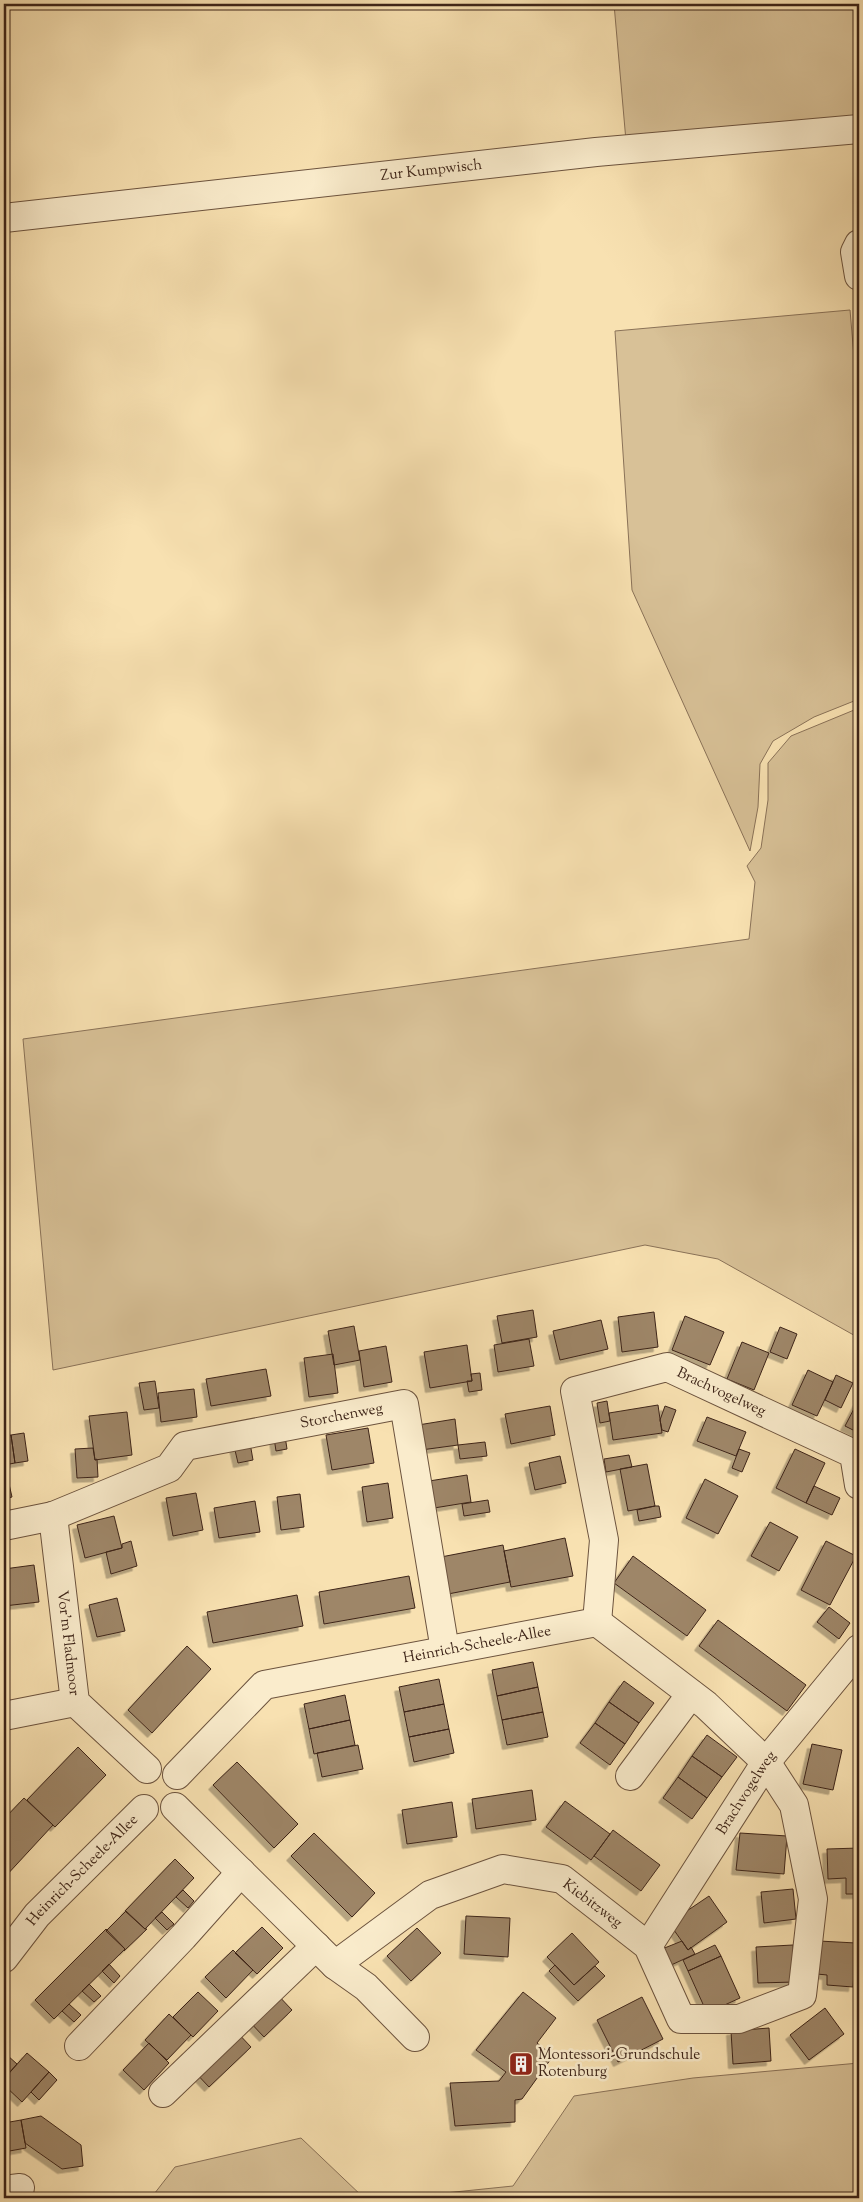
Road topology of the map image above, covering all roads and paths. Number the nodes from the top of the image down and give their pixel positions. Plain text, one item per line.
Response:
1 (859, 129) edge
2 (4, 218) edge
3 (859, 244) edge
4 (859, 276) edge
5 (859, 1485) edge
6 (53, 1516) junction
7 (4, 1526) edge
8 (597, 1622) junction
9 (859, 1649) edge
10 (445, 1650) junction
11 (690, 1694) junction
12 (75, 1702) junction
13 (4, 1716) edge
14 (766, 1762) junction
15 (147, 1769) junction
16 (177, 1775) junction
17 (630, 1776) dead end
18 (175, 1807) junction
19 (144, 1809) junction
20 (241, 1872) junction
21 (648, 1946) junction
22 (325, 1955) junction
23 (4, 1958) edge
24 (415, 2037) dead end
25 (78, 2046) dead end
26 (163, 2093) dead end

1 - 2 street, Zur Kumpwisch
3 - 4 street
5 - 8 street, Brachvogelweg
6 - 7 street
6 - 10 street, Storchenweg
6 - 12 street, Vor'm Fladmoor
8 - 10 street, Heinrich-Scheele-Allee
8 - 11 street
9 - 14 street, Brachvogelweg
10 - 16 street, Heinrich-Scheele-Allee
11 - 14 street
11 - 17 street
12 - 13 street
12 - 15 street, Vor'm Fladmoor
14 - 21 street, Brachvogelweg
14 - 21 street, Kiebitzweg
15 - 16 street
15 - 19 street, Heinrich-Scheele-Allee
16 - 18 street
18 - 19 street, Heinrich-Scheele-Allee
18 - 20 street
19 - 23 street, Heinrich-Scheele-Allee
20 - 22 street
20 - 25 street
21 - 22 street, Kiebitzweg
22 - 24 street
22 - 26 street, Kiebitzweg

